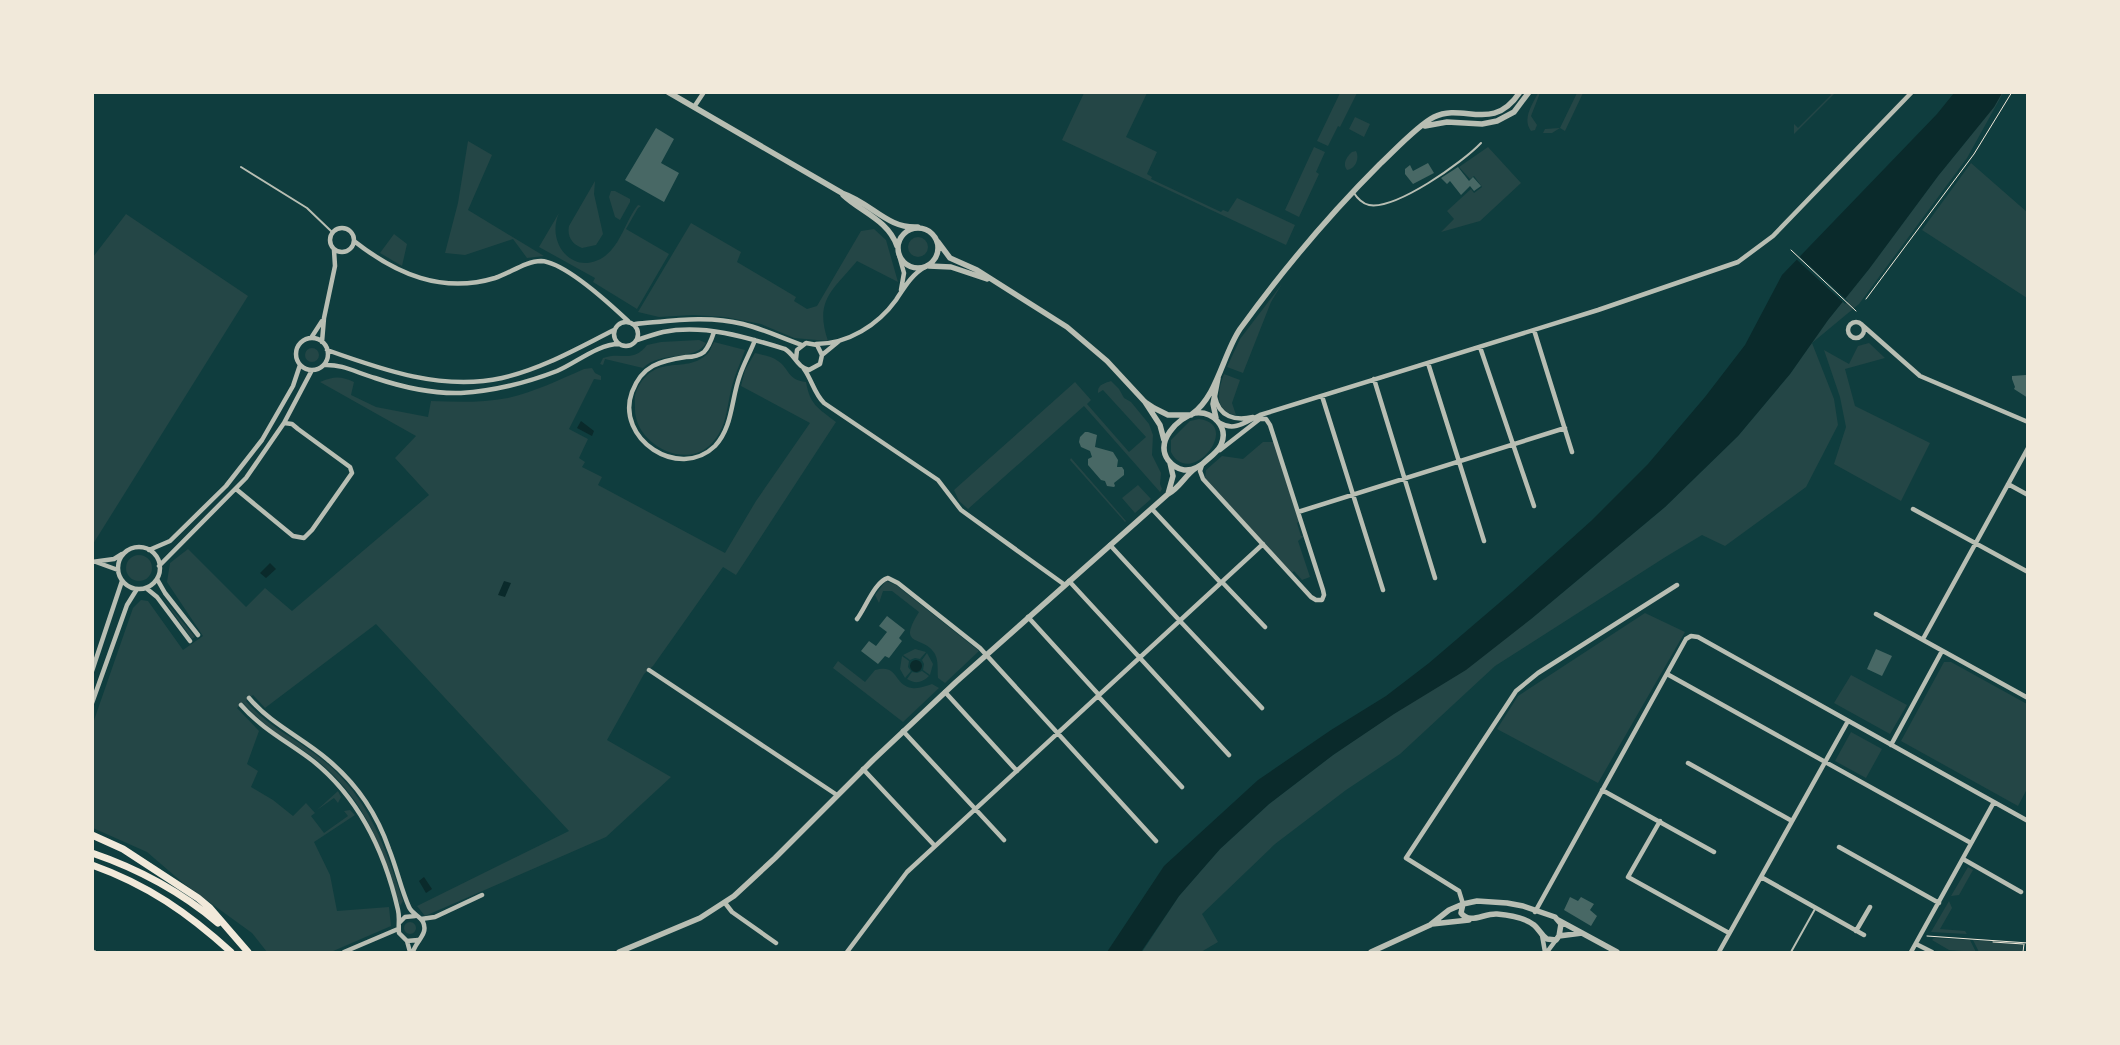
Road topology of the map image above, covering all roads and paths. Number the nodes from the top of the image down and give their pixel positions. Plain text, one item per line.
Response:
1 (668, 92) edge
2 (704, 92) edge
3 (1520, 92) edge
4 (1529, 92) edge
5 (1912, 92) edge
6 (2012, 92) edge
7 (694, 107) junction
8 (1422, 126) junction
9 (1481, 143) dead end
10 (242, 167) dead end
11 (1353, 191) junction
12 (842, 193) junction
13 (918, 227) junction
14 (332, 232) junction
15 (354, 241) junction
16 (938, 242) junction
17 (334, 250) junction
18 (1790, 250) dead end
19 (343, 253) junction
20 (899, 253) junction
21 (336, 265) junction
22 (927, 266) junction
23 (989, 279) junction
24 (900, 294) junction
25 (1866, 299) dead end
26 (1856, 311) dead end
27 (324, 318) junction
28 (628, 321) junction
29 (634, 324) junction
30 (1861, 324) junction
31 (614, 330) junction
32 (1534, 330) junction
33 (714, 332) junction
34 (1862, 334) junction
35 (1873, 335) junction
36 (311, 338) junction
37 (637, 340) junction
38 (756, 340) junction
39 (839, 341) junction
40 (322, 342) junction
41 (619, 344) junction
42 (815, 344) junction
43 (802, 345) junction
44 (1480, 347) junction
45 (327, 350) junction
46 (822, 354) junction
47 (796, 359) junction
48 (1428, 363) junction
49 (300, 365) junction
50 (324, 365) junction
51 (804, 369) junction
52 (813, 369) junction
53 (312, 370) junction
54 (1218, 377) junction
55 (810, 378) junction
56 (1374, 379) junction
57 (1215, 391) junction
58 (1322, 396) junction
59 (1144, 401) junction
60 (1271, 412) junction
61 (1192, 414) junction
62 (1258, 418) junction
63 (1218, 421) junction
64 (1268, 422) junction
65 (2028, 422) edge
66 (284, 423) junction
67 (1565, 428) junction
68 (1164, 444) junction
69 (1512, 445) junction
70 (2028, 448) edge
71 (1216, 452) junction
72 (1572, 452) dead end
73 (1169, 461) junction
74 (1459, 461) junction
75 (1203, 464) junction
76 (1196, 468) junction
77 (1406, 478) junction
78 (2008, 484) junction
79 (236, 489) junction
80 (1168, 494) junction
81 (1352, 495) junction
82 (2028, 495) edge
83 (1534, 506) dead end
84 (1152, 508) junction
85 (1913, 509) dead end
86 (1298, 512) junction
87 (1484, 541) dead end
88 (1976, 542) junction
89 (1263, 544) junction
90 (1110, 545) junction
91 (149, 550) junction
92 (124, 554) junction
93 (94, 561) edge
94 (159, 566) junction
95 (118, 570) junction
96 (2028, 572) edge
97 (1435, 578) dead end
98 (156, 579) junction
99 (122, 581) junction
100 (1067, 583) junction
101 (1222, 583) junction
102 (1677, 585) dead end
103 (146, 588) junction
104 (138, 589) junction
105 (1384, 590) dead end
106 (1876, 614) dead end
107 (1028, 618) junction
108 (857, 619) dead end
109 (1180, 621) junction
110 (1264, 627) dead end
111 (198, 635) dead end
112 (1922, 638) junction
113 (190, 641) dead end
114 (1942, 651) junction
115 (986, 654) junction
116 (1140, 658) junction
117 (649, 670) dead end
118 (92, 671) edge
119 (1667, 674) junction
120 (945, 692) junction
121 (1099, 696) junction
122 (249, 698) dead end
123 (2028, 698) edge
124 (92, 703) edge
125 (241, 705) dead end
126 (1262, 708) dead end
127 (1848, 721) junction
128 (903, 731) junction
129 (1058, 733) junction
130 (1891, 744) junction
131 (1229, 755) dead end
132 (1825, 762) junction
133 (1688, 763) dead end
134 (863, 769) junction
135 (1017, 771) junction
136 (1182, 786) dead end
137 (1602, 790) junction
138 (837, 795) junction
139 (1994, 802) junction
140 (975, 809) junction
141 (2028, 821) edge
142 (1660, 822) junction
143 (1792, 822) junction
144 (95, 835) edge
145 (1004, 840) dead end
146 (1156, 841) dead end
147 (1972, 843) junction
148 (935, 846) junction
149 (1839, 847) dead end
150 (1714, 852) dead end
151 (92, 853) edge
152 (1963, 859) junction
153 (92, 865) edge
154 (1761, 877) junction
155 (2021, 892) dead end
156 (482, 895) dead end
157 (724, 903) junction
158 (1938, 903) junction
159 (1463, 904) junction
160 (1870, 906) dead end
161 (1816, 908) junction
162 (1535, 912) junction
163 (435, 917) junction
164 (419, 918) junction
165 (1472, 920) junction
166 (1558, 920) junction
167 (400, 923) junction
168 (1430, 925) junction
169 (425, 926) junction
170 (398, 929) junction
171 (1856, 931) junction
172 (1582, 933) junction
173 (1730, 933) junction
174 (1921, 934) junction
175 (1542, 935) junction
176 (1864, 935) dead end
177 (233, 936) junction
178 (1558, 938) junction
179 (419, 940) junction
180 (407, 941) junction
181 (1993, 942) dead end
182 (776, 943) dead end
183 (2023, 943) junction
184 (2028, 943) edge
185 (1916, 944) junction
186 (231, 952) edge
187 (248, 952) edge
188 (344, 952) edge
189 (412, 952) edge
190 (619, 952) edge
191 (847, 952) edge
192 (1371, 952) edge
193 (1546, 952) edge
194 (1617, 952) edge
195 (1719, 952) edge
196 (1791, 952) edge
197 (1911, 952) edge
198 (1932, 952) edge
199 (2024, 952) edge

1 - 7 street
2 - 7 street
3 - 8 street
4 - 8 street
5 - 32 street
6 - 25 path
7 - 12 street
8 - 11 street
9 - 11 lane
10 - 14 lane
11 - 54 street
12 - 13 street
12 - 20 street
13 - 16 street
13 - 20 street
14 - 15 street
14 - 17 street
15 - 19 street
15 - 28 street
16 - 22 street
16 - 23 street
17 - 19 street
17 - 21 street
18 - 26 path
19 - 21 street
20 - 22 street
20 - 24 street
21 - 27 street
22 - 23 street
22 - 24 street
23 - 59 street
24 - 39 street
27 - 36 street
27 - 40 street
28 - 29 street
28 - 31 street
29 - 37 street
29 - 43 street
30 - 34 street
30 - 34 street
30 - 35 street
31 - 41 street
31 - 45 street
32 - 44 street
32 - 67 street
33 - 37 street
33 - 38 street
33 - 38 street
34 - 35 street
35 - 65 street
36 - 40 street
36 - 49 street
37 - 41 street
38 - 47 street
39 - 42 street
39 - 46 street
40 - 45 street
41 - 50 street
42 - 43 street
42 - 46 street
43 - 47 street
44 - 48 street
44 - 69 street
45 - 50 street
46 - 52 street
47 - 51 street
48 - 56 street
48 - 74 street
49 - 53 street
49 - 91 street
50 - 53 street
51 - 52 street
51 - 55 street
52 - 55 street
53 - 66 street
54 - 57 street
54 - 61 street
55 - 100 street
56 - 58 street
56 - 77 street
57 - 62 street
57 - 63 street
58 - 60 street
58 - 81 street
59 - 61 street
59 - 68 street
60 - 62 street
60 - 64 street
61 - 63 street
61 - 68 street
62 - 63 street
62 - 64 street
62 - 71 street
63 - 71 street
64 - 86 street
66 - 79 street
66 - 79 street
67 - 69 street
67 - 72 street
68 - 73 street
69 - 74 street
69 - 83 street
70 - 78 street
71 - 75 street
73 - 76 street
73 - 80 street
74 - 77 street
74 - 87 street
75 - 76 street
75 - 89 street
76 - 80 street
77 - 81 street
77 - 97 street
78 - 82 street
78 - 88 street
79 - 94 street
80 - 84 street
81 - 86 street
81 - 105 street
84 - 90 street
84 - 101 street
85 - 88 street
86 - 89 street
88 - 96 street
88 - 112 street
89 - 101 street
90 - 100 street
90 - 109 street
91 - 92 street
91 - 94 street
92 - 93 street
92 - 95 street
93 - 95 street
94 - 98 street
95 - 99 street
98 - 103 street
98 - 111 street
99 - 104 street
99 - 118 street
100 - 107 street
100 - 116 street
101 - 109 street
101 - 110 street
102 - 159 street
103 - 104 street
103 - 113 street
104 - 124 street
106 - 112 street
107 - 115 street
107 - 121 street
108 - 115 street
109 - 116 street
109 - 126 street
112 - 114 street
114 - 123 street
114 - 130 street
115 - 120 street
115 - 129 street
116 - 121 street
116 - 131 street
117 - 138 street
119 - 127 street
119 - 132 street
119 - 137 street
120 - 128 street
120 - 135 street
121 - 129 street
121 - 136 street
122 - 164 street
125 - 167 street
127 - 130 street
127 - 132 street
128 - 134 street
128 - 140 street
129 - 135 street
129 - 146 street
130 - 139 street
132 - 143 street
132 - 147 street
133 - 143 street
134 - 138 street
134 - 148 street
135 - 140 street
137 - 142 street
137 - 162 street
138 - 157 street
139 - 141 street
139 - 147 street
140 - 145 street
140 - 148 street
142 - 150 street
142 - 173 street
143 - 154 street
144 - 177 highway
147 - 152 street
148 - 191 street
149 - 158 street
151 - 177 highway
152 - 155 street
152 - 158 street
153 - 186 highway
154 - 161 street
154 - 173 street
156 - 163 street
157 - 182 street
157 - 190 street
158 - 174 street
159 - 162 street
159 - 165 street
159 - 168 street
160 - 171 street
161 - 171 street
161 - 196 lane
162 - 166 street
163 - 164 street
163 - 169 street
164 - 167 street
164 - 169 street
165 - 168 street
165 - 175 street
166 - 172 street
166 - 178 street
167 - 170 street
168 - 192 street
169 - 179 street
170 - 180 street
170 - 188 street
171 - 176 street
172 - 178 street
172 - 194 street
173 - 195 street
174 - 183 path
174 - 185 street
175 - 178 street
175 - 193 street
177 - 187 highway
178 - 193 street
179 - 180 street
179 - 189 street
180 - 189 street
181 - 183 path
183 - 184 path
183 - 199 path
185 - 197 street
185 - 198 street

